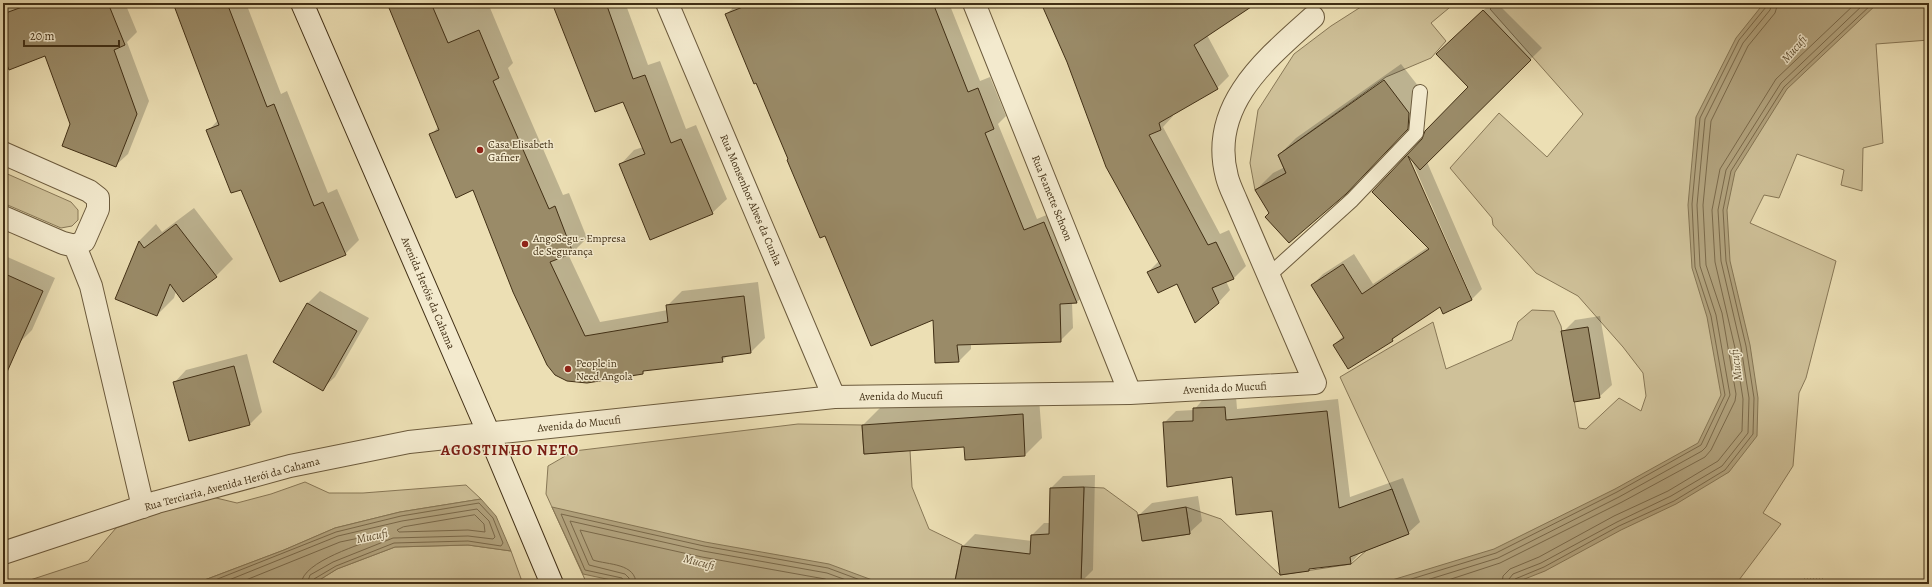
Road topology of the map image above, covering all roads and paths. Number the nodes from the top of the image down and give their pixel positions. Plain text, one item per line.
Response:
1 (302, 3) edge
2 (667, 3) edge
3 (974, 3) edge
4 (1313, 17) dead end
5 (1420, 92) dead end
6 (3, 152) edge
7 (3, 217) edge
8 (75, 246) junction
9 (1268, 276) junction
10 (1130, 393) junction
11 (834, 397) junction
12 (489, 434) junction
13 (143, 507) junction
14 (3, 553) edge
15 (1804, 580) dead end
16 (552, 584) edge
17 (1828, 584) edge

1 - 12 street, Avenida Heróis da Cahama
2 - 11 street, Rua Monsenhor Alves da Cunha
3 - 10 street, Rua Jeanette Schoon
4 - 9 street
5 - 9 lane
6 - 8 street
7 - 8 street
8 - 13 street
9 - 10 street, Avenida do Mucufi
10 - 11 street, Avenida do Mucufi
11 - 12 street, Avenida do Mucufi
12 - 13 street, Rua Terciaria, Avenida Herói da Cahama
12 - 16 street, Avenida Heróis da Cahama
13 - 14 street, Rua Terciaria, Avenida Herói da Cahama
15 - 17 path

